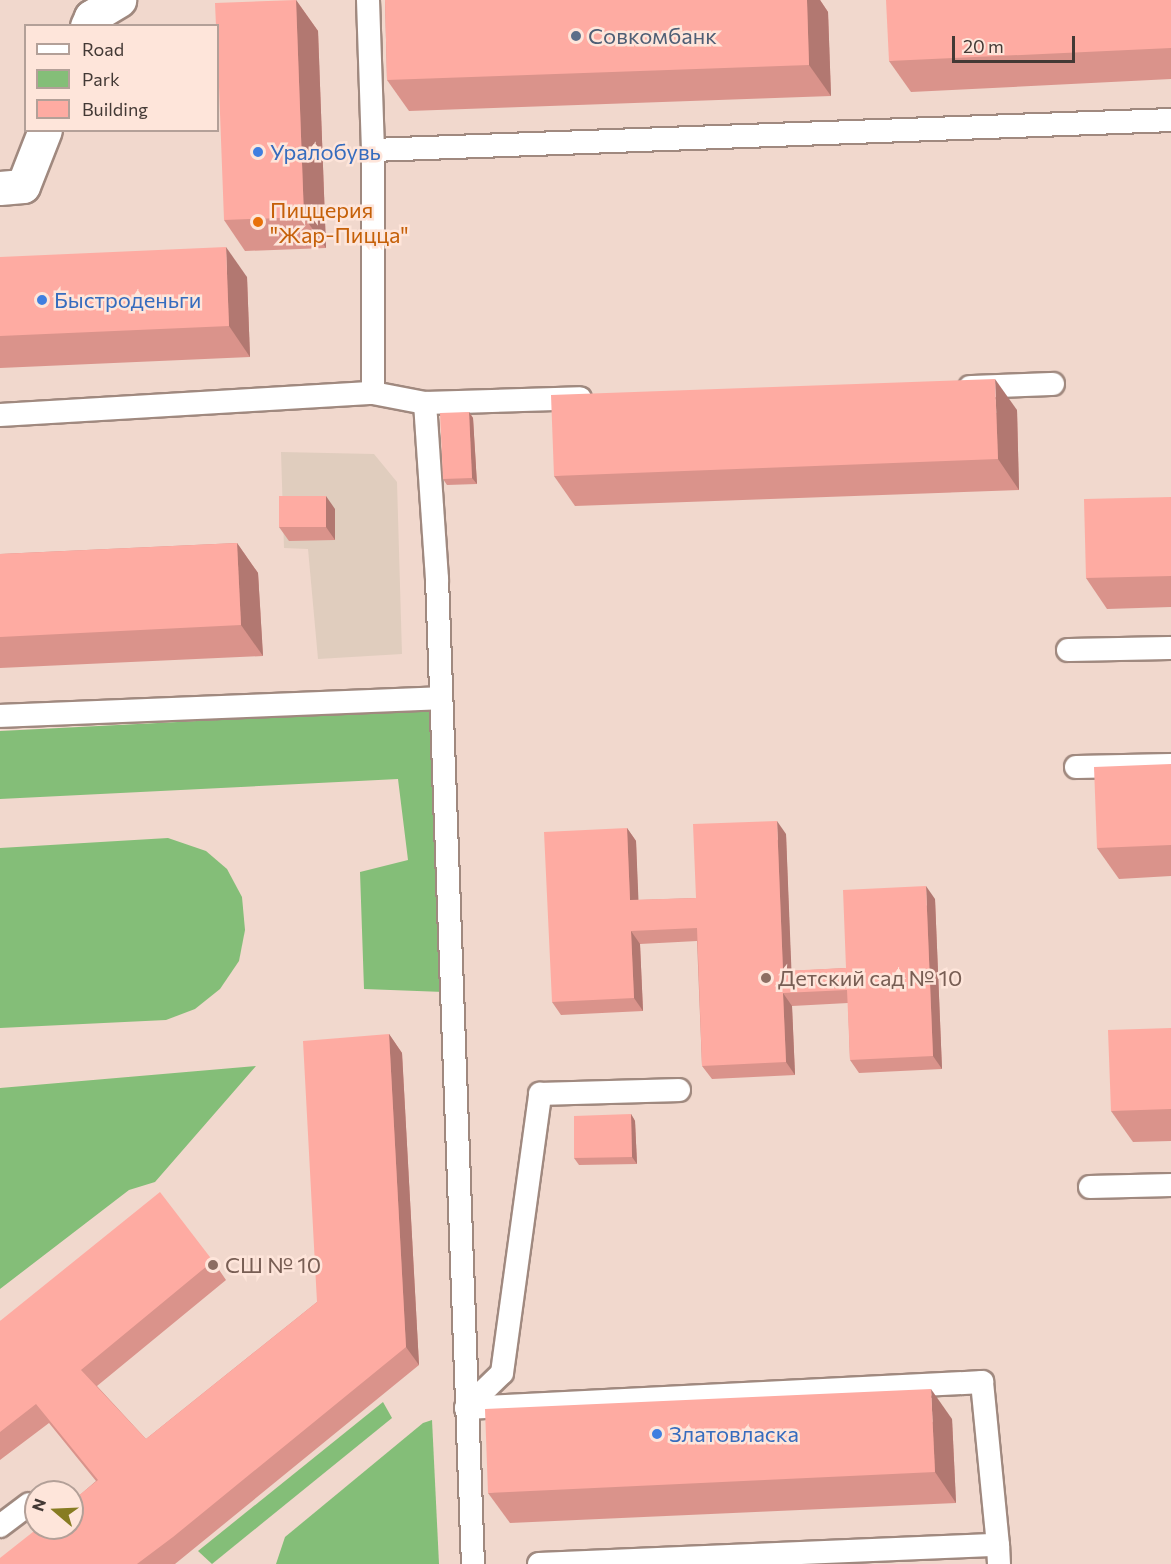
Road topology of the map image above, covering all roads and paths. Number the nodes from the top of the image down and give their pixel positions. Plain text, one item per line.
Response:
1 (119, 0) edge
2 (368, 0) edge
3 (89, 14) edge
4 (1171, 120) edge
5 (44, 132) edge
6 (373, 150) junction
7 (0, 188) edge
8 (1053, 384) dead end
9 (946, 387) edge
10 (373, 393) junction
11 (602, 397) edge
12 (424, 402) junction
13 (0, 415) edge
14 (1171, 648) edge
15 (1068, 650) dead end
16 (441, 698) junction
17 (0, 716) edge
18 (1171, 765) edge
19 (1076, 767) dead end
20 (680, 1090) dead end
21 (1171, 1185) edge
22 (1090, 1187) dead end
23 (466, 1408) junction
24 (24, 1508) edge
25 (0, 1526) edge
26 (998, 1555) edge
27 (473, 1564) edge
28 (539, 1564) edge

1 - 3 main road
2 - 6 lane
4 - 6 lane
5 - 7 main road
6 - 10 lane
8 - 9 lane
10 - 12 lane
10 - 13 lane
11 - 12 lane
12 - 16 lane
14 - 15 lane
16 - 17 lane
16 - 23 lane
18 - 19 lane
20 - 23 lane
21 - 22 lane
23 - 26 lane
23 - 27 lane
24 - 25 lane
26 - 28 lane

